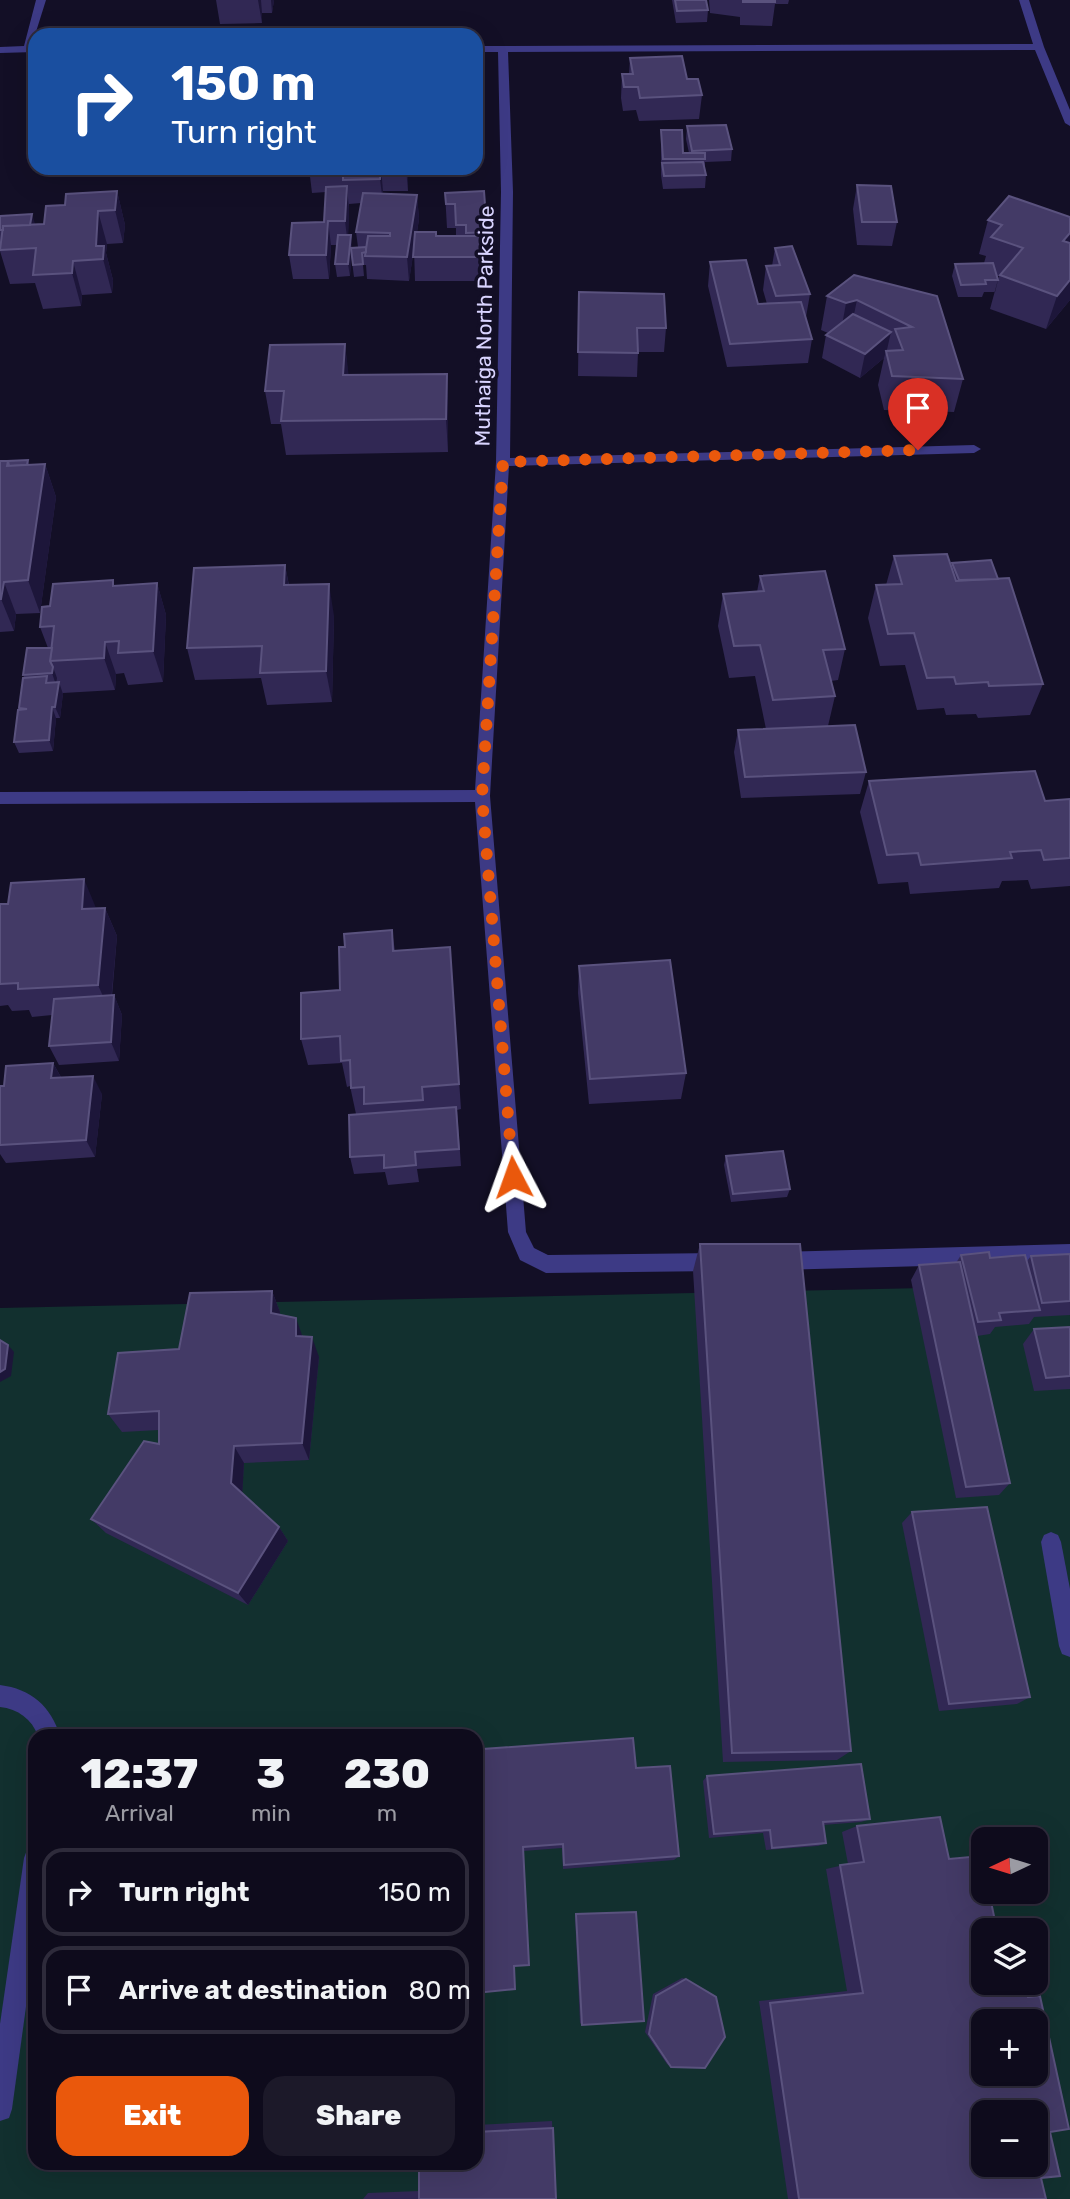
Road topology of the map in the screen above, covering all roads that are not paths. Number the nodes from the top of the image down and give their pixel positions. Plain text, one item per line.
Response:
1 (41, 0) edge
2 (1024, 0) edge
3 (36, 28) edge
4 (1039, 47) junction
5 (503, 48) junction
6 (483, 49) edge
7 (0, 50) edge
8 (28, 50) edge
9 (1064, 91) edge
10 (1070, 123) edge
11 (974, 449) dead end
12 (503, 462) junction
13 (482, 796) junction
14 (0, 798) edge
15 (1070, 1253) edge
16 (1051, 1542) dead end
17 (1070, 1646) edge
18 (0, 1696) edge
19 (47, 1729) edge
20 (28, 1908) edge
21 (0, 2109) edge

1 - 3 street
2 - 4 street
4 - 5 street
4 - 9 street
5 - 6 street
5 - 12 street, Muthaiga North Parkside
7 - 8 street
9 - 10 street
11 - 12 street
12 - 13 street, Muthaiga North Parkside
13 - 14 street
13 - 15 street, Muthaiga North Parkside
16 - 17 street
18 - 19 street
20 - 21 street

